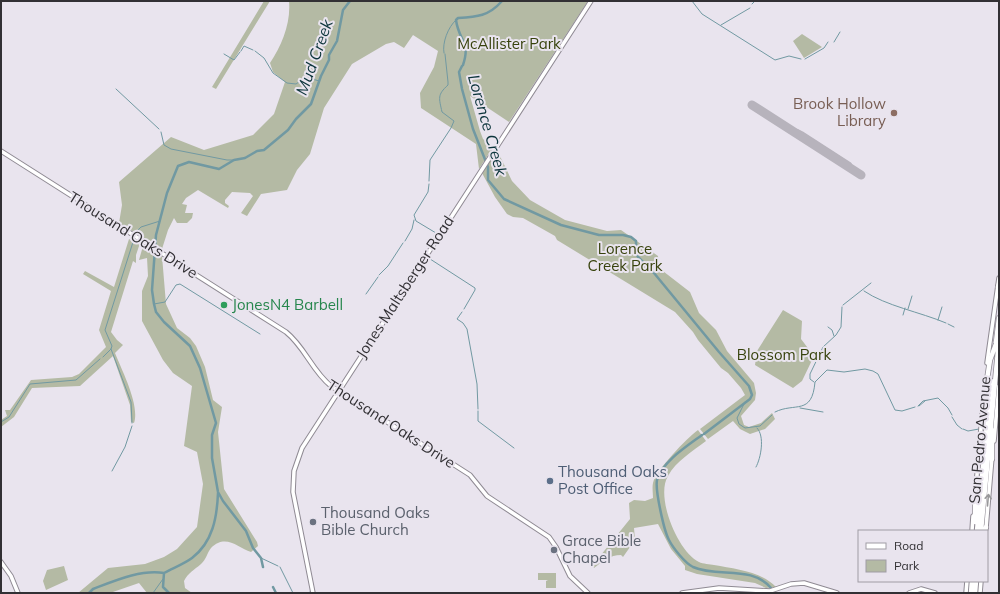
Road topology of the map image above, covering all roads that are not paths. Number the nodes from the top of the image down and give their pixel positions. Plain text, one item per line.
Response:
1 (591, 1) edge
2 (1, 151) edge
3 (999, 278) edge
4 (998, 286) edge
5 (999, 318) edge
6 (992, 325) junction
7 (998, 328) edge
8 (990, 341) junction
9 (998, 341) edge
10 (994, 382) junction
11 (999, 386) edge
12 (338, 391) junction
13 (983, 406) junction
14 (992, 459) junction
15 (975, 496) joint
16 (974, 530) edge
17 (974, 530) edge
18 (981, 530) edge
19 (986, 530) edge
20 (1, 562) edge
21 (967, 582) edge
22 (972, 582) edge
23 (976, 582) edge
24 (981, 582) edge
25 (18, 593) edge
26 (313, 593) edge
27 (588, 593) edge
28 (682, 593) edge
29 (837, 593) edge
30 (909, 593) edge
31 (935, 593) edge
32 (966, 593) edge
33 (971, 593) edge
34 (975, 593) edge
35 (980, 593) edge

1 - 12 main road, Jones Maltsberger Road
2 - 12 main road, Thousand Oaks Drive
3 - 4 main road, San Pedro Avenue
4 - 6 main road, San Pedro Avenue
5 - 7 highway
6 - 7 main road
6 - 8 main road, San Pedro Avenue
6 - 8 main road
7 - 9 highway, bridge
8 - 9 main road
8 - 13 main road, San Pedro Avenue
9 - 10 highway
9 - 13 highway
9 - 16 highway
10 - 14 highway
10 - 18 highway
11 - 14 main road, San Pedro Avenue
12 - 26 main road, Jones Maltsberger Road
12 - 27 main road, Thousand Oaks Drive
13 - 15 main road, San Pedro Avenue
19 -> 14 main road, San Pedro Avenue
15 - 17 highway
20 - 25 main road
21 - 32 main road
22 - 33 highway
23 - 34 highway
24 - 35 main road
28 - 29 main road
30 - 31 main road

